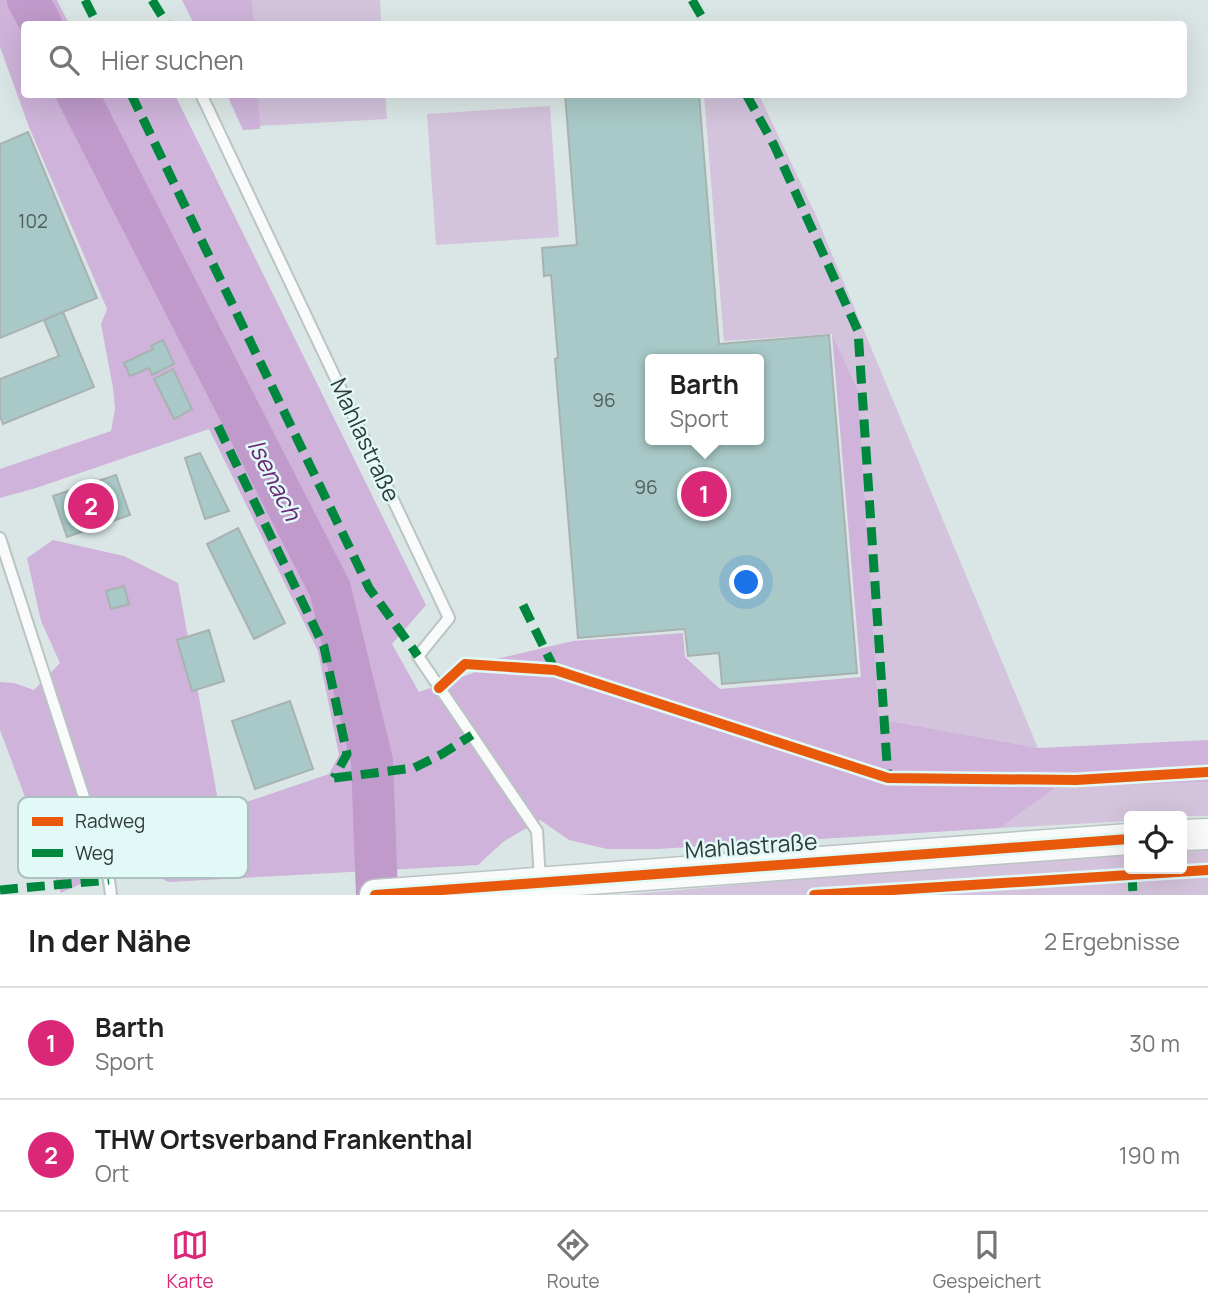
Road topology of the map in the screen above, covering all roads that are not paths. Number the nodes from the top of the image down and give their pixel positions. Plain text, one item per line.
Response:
1 (203, 98) edge
2 (0, 538) edge
3 (84, 797) edge
4 (1208, 834) edge
5 (1187, 835) edge
6 (1124, 839) edge
7 (540, 883) junction
8 (375, 895) edge

1 - 7 lane, Mahlastraße
2 - 3 lane
4 - 5 street
6 - 7 street, Mahlastraße
7 - 8 street, Mahlastraße

